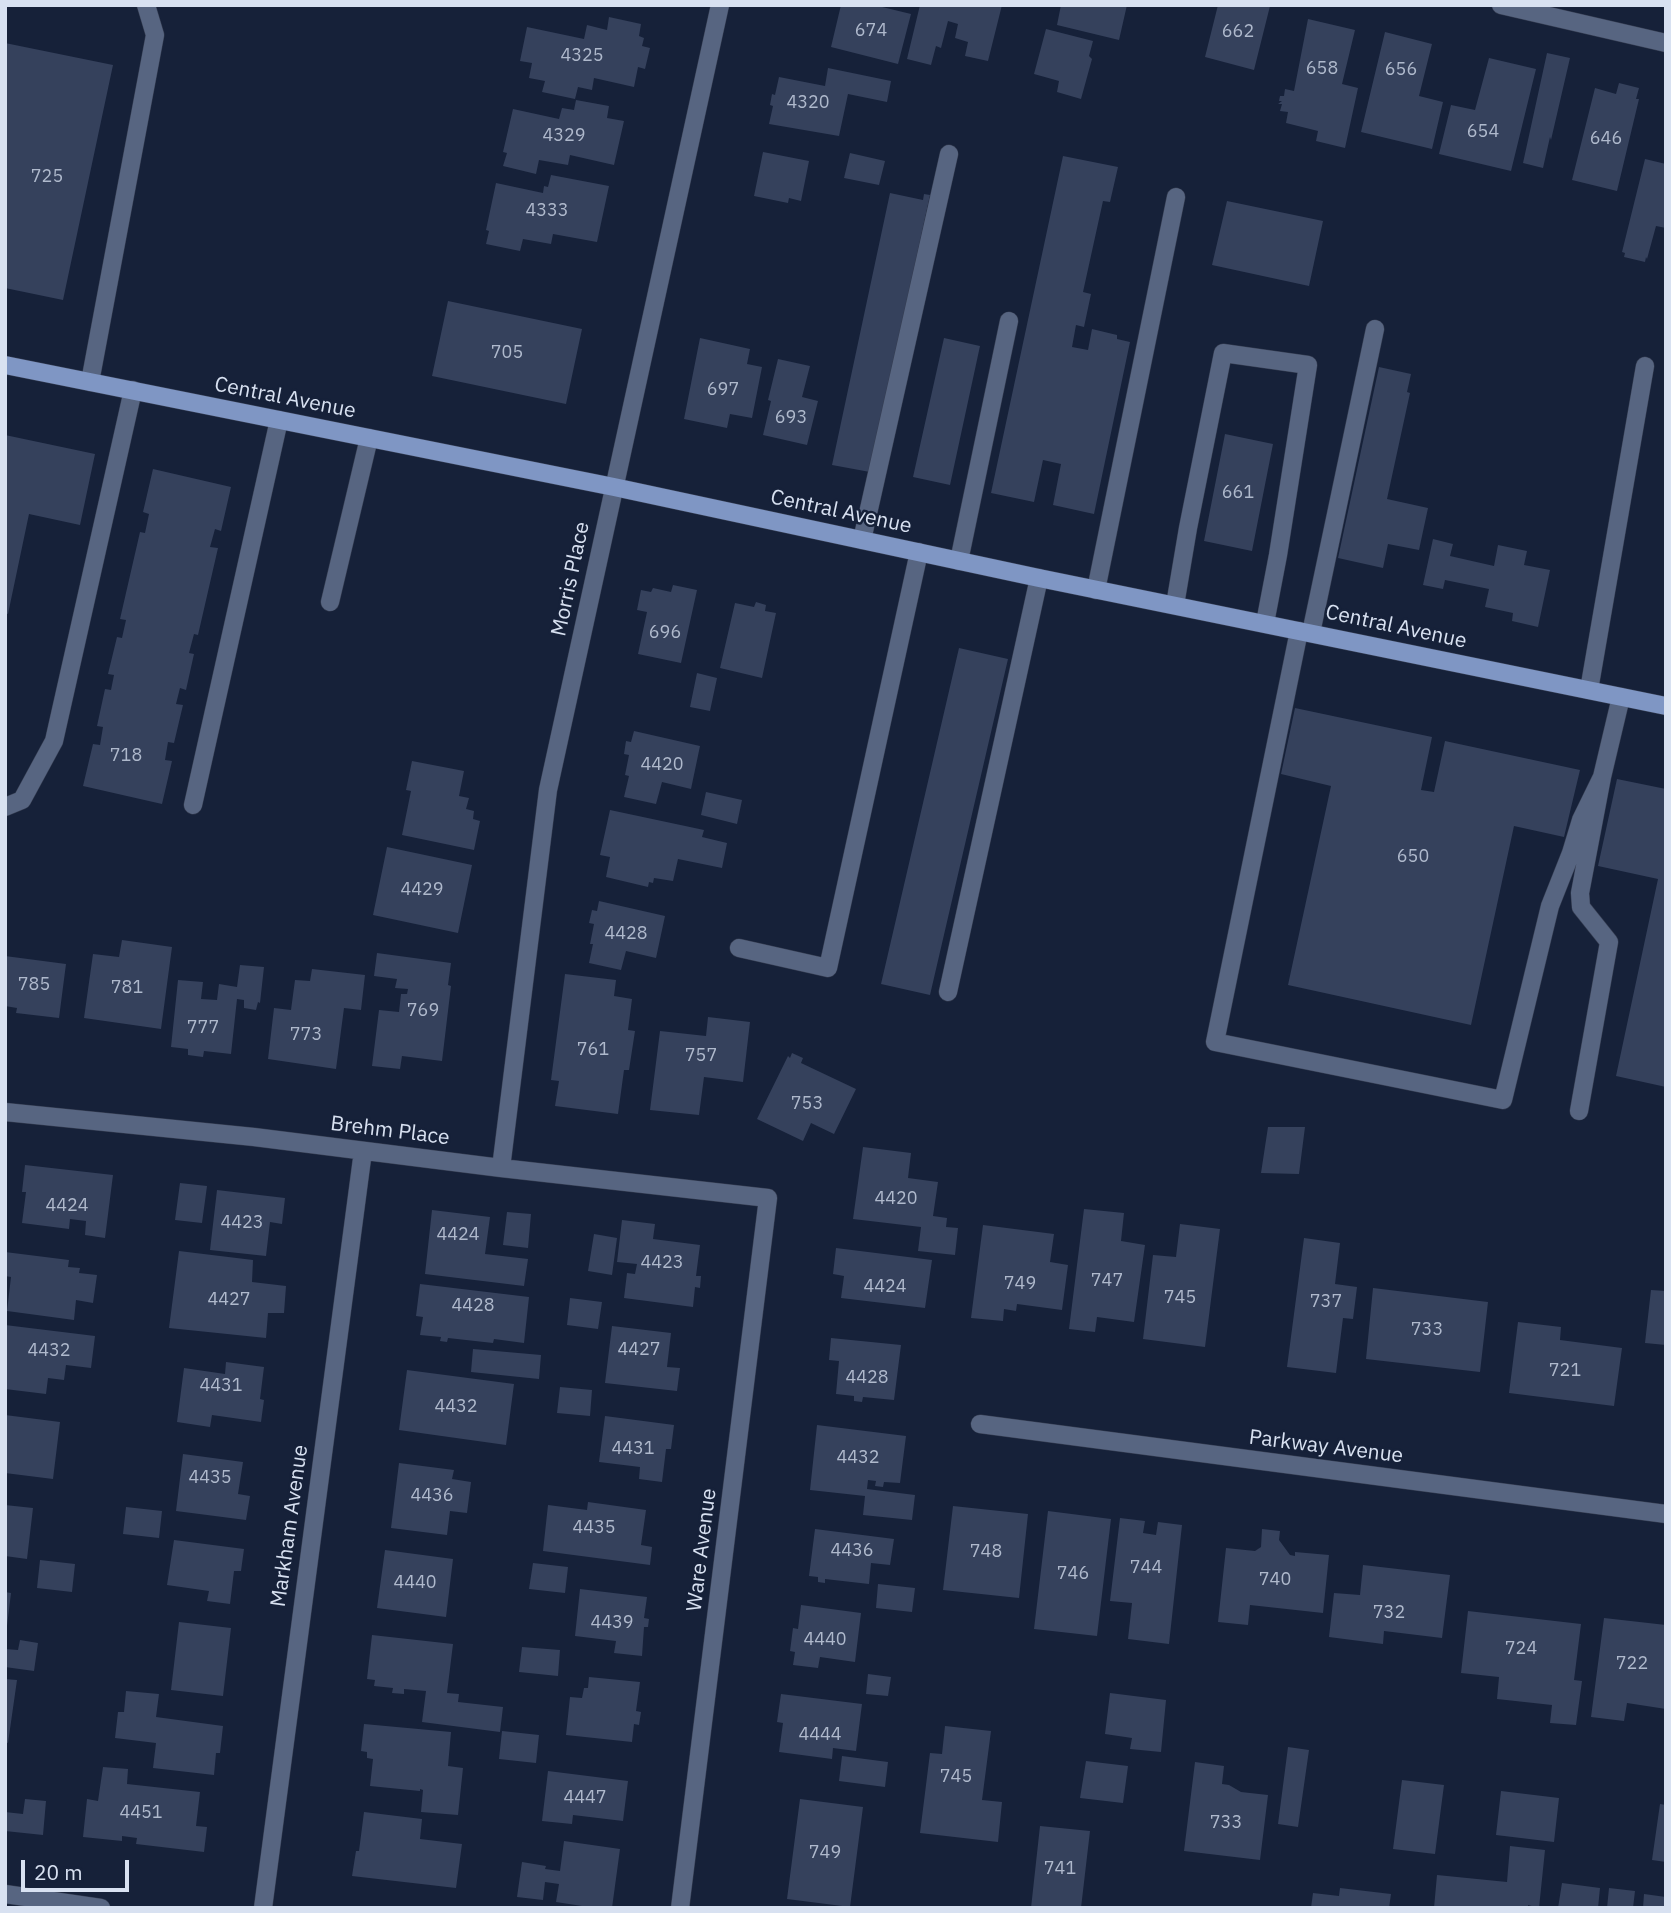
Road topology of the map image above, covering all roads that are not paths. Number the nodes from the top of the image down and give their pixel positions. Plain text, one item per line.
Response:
1 (146, 5) edge
2 (720, 5) edge
3 (1501, 5) edge
4 (1666, 43) edge
5 (949, 154) dead end
6 (1176, 197) dead end
7 (1009, 321) dead end
8 (1375, 329) dead end
9 (5, 365) edge
10 (1646, 366) dead end
11 (90, 382) junction
12 (132, 390) junction
13 (279, 420) junction
14 (369, 438) junction
15 (614, 487) junction
16 (862, 540) junction
17 (919, 552) junction
18 (959, 561) junction
19 (1040, 578) junction
20 (1096, 590) junction
21 (330, 602) dead end
22 (1175, 605) junction
23 (1265, 624) junction
24 (1305, 632) junction
25 (1589, 690) junction
26 (1622, 697) junction
27 (1666, 706) edge
28 (1602, 777) junction
29 (193, 804) dead end
30 (5, 807) edge
31 (739, 948) dead end
32 (948, 992) dead end
33 (1579, 1111) dead end
34 (5, 1112) edge
35 (363, 1151) junction
36 (500, 1168) junction
37 (768, 1198) joint
38 (980, 1424) dead end
39 (1666, 1514) edge
40 (5, 1894) edge
41 (101, 1908) edge
42 (263, 1908) edge
43 (681, 1908) edge

1 - 11 street
2 - 15 street, Morris Place
3 - 4 street
5 - 16 street
6 - 20 street
7 - 18 street
8 - 24 street
9 - 11 main road, Central Avenue
10 - 25 street
11 - 12 main road, Central Avenue
12 - 13 main road, Central Avenue
12 - 30 street
13 - 14 main road, Central Avenue
13 - 29 street
14 - 15 main road, Central Avenue
14 - 21 street
15 - 16 main road, Central Avenue
15 - 36 street, Morris Place
16 - 17 main road, Central Avenue
17 - 18 main road, Central Avenue
17 - 31 street
18 - 19 main road, Central Avenue
19 - 20 main road, Central Avenue
19 - 32 street
20 - 22 main road, Central Avenue
22 - 23 main road, Central Avenue
22 - 23 street
23 - 24 main road, Central Avenue
24 - 25 main road, Central Avenue
24 - 28 street
25 - 26 main road, Central Avenue
26 - 27 main road, Central Avenue
26 - 28 street
28 - 33 street
34 - 35 street, Brehm Place
35 - 36 street, Brehm Place
35 - 42 street, Markham Avenue
36 - 37 street, Brehm Place
37 - 43 street, Ware Avenue
38 - 39 street, Parkway Avenue
40 - 41 street

